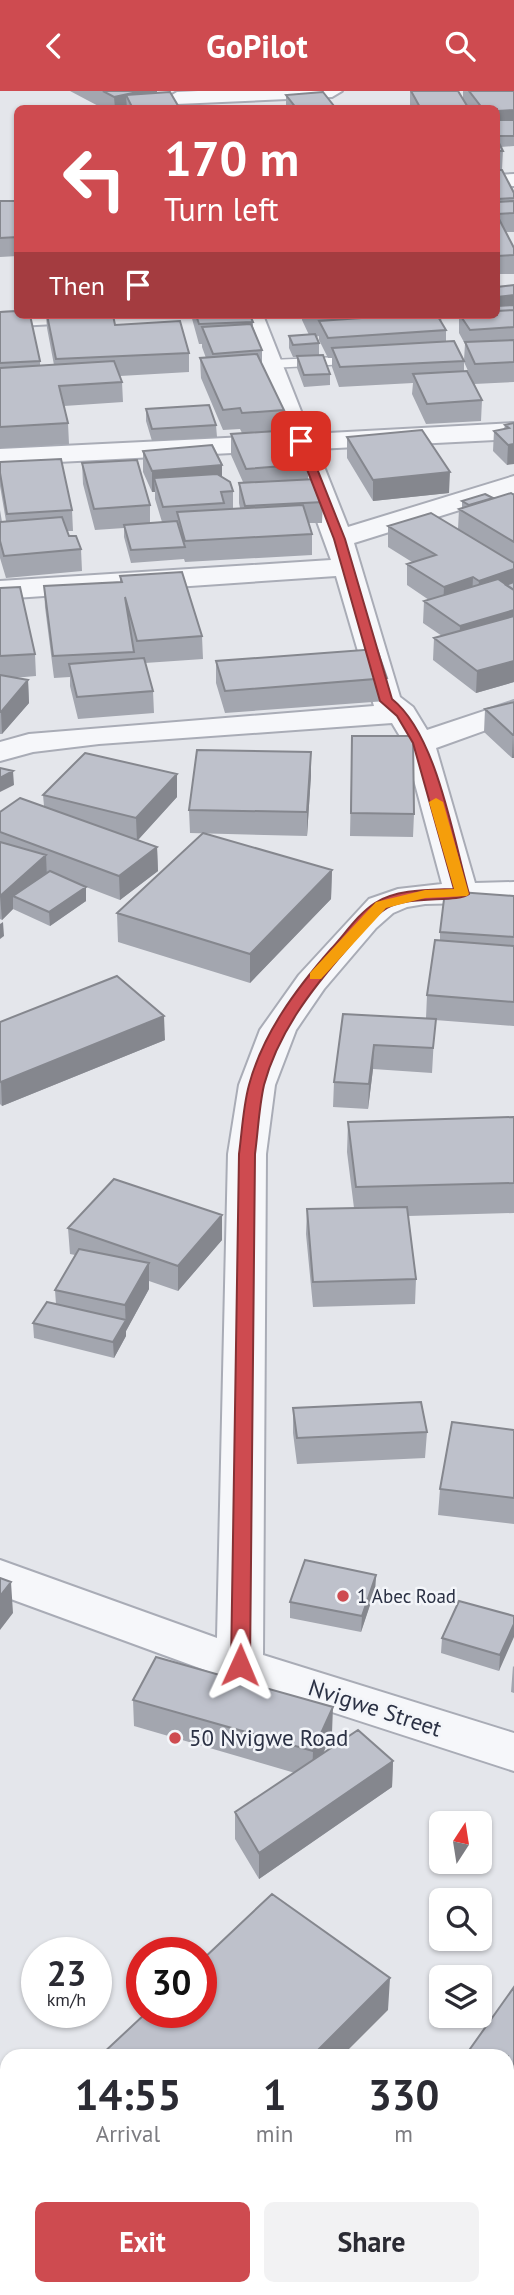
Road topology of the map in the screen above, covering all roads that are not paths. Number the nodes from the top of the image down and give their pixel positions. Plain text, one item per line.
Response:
1 (332, 91) edge
2 (178, 99) edge
3 (18, 319) edge
4 (253, 319) edge
5 (0, 320) edge
6 (379, 360) edge
7 (271, 364) junction
8 (514, 431) edge
9 (301, 441) junction
10 (0, 457) edge
11 (514, 484) edge
12 (340, 539) junction
13 (347, 567) junction
14 (0, 590) edge
15 (514, 710) edge
16 (402, 713) junction
17 (419, 743) junction
18 (0, 752) edge
19 (514, 892) edge
20 (462, 894) junction
21 (0, 1577) edge
22 (240, 1665) junction
23 (514, 1752) edge

1 - 2 street
3 - 5 street
4 - 7 street
6 - 7 lane
7 - 9 street
8 - 9 street
9 - 10 street
9 - 12 street
11 - 12 street
12 - 13 street
13 - 14 street
13 - 16 street
15 - 17 street
16 - 17 street
16 - 18 street
17 - 20 street
19 - 20 street
20 - 22 street
21 - 22 street, Nvigwe Street
22 - 23 street, Nvigwe Street

